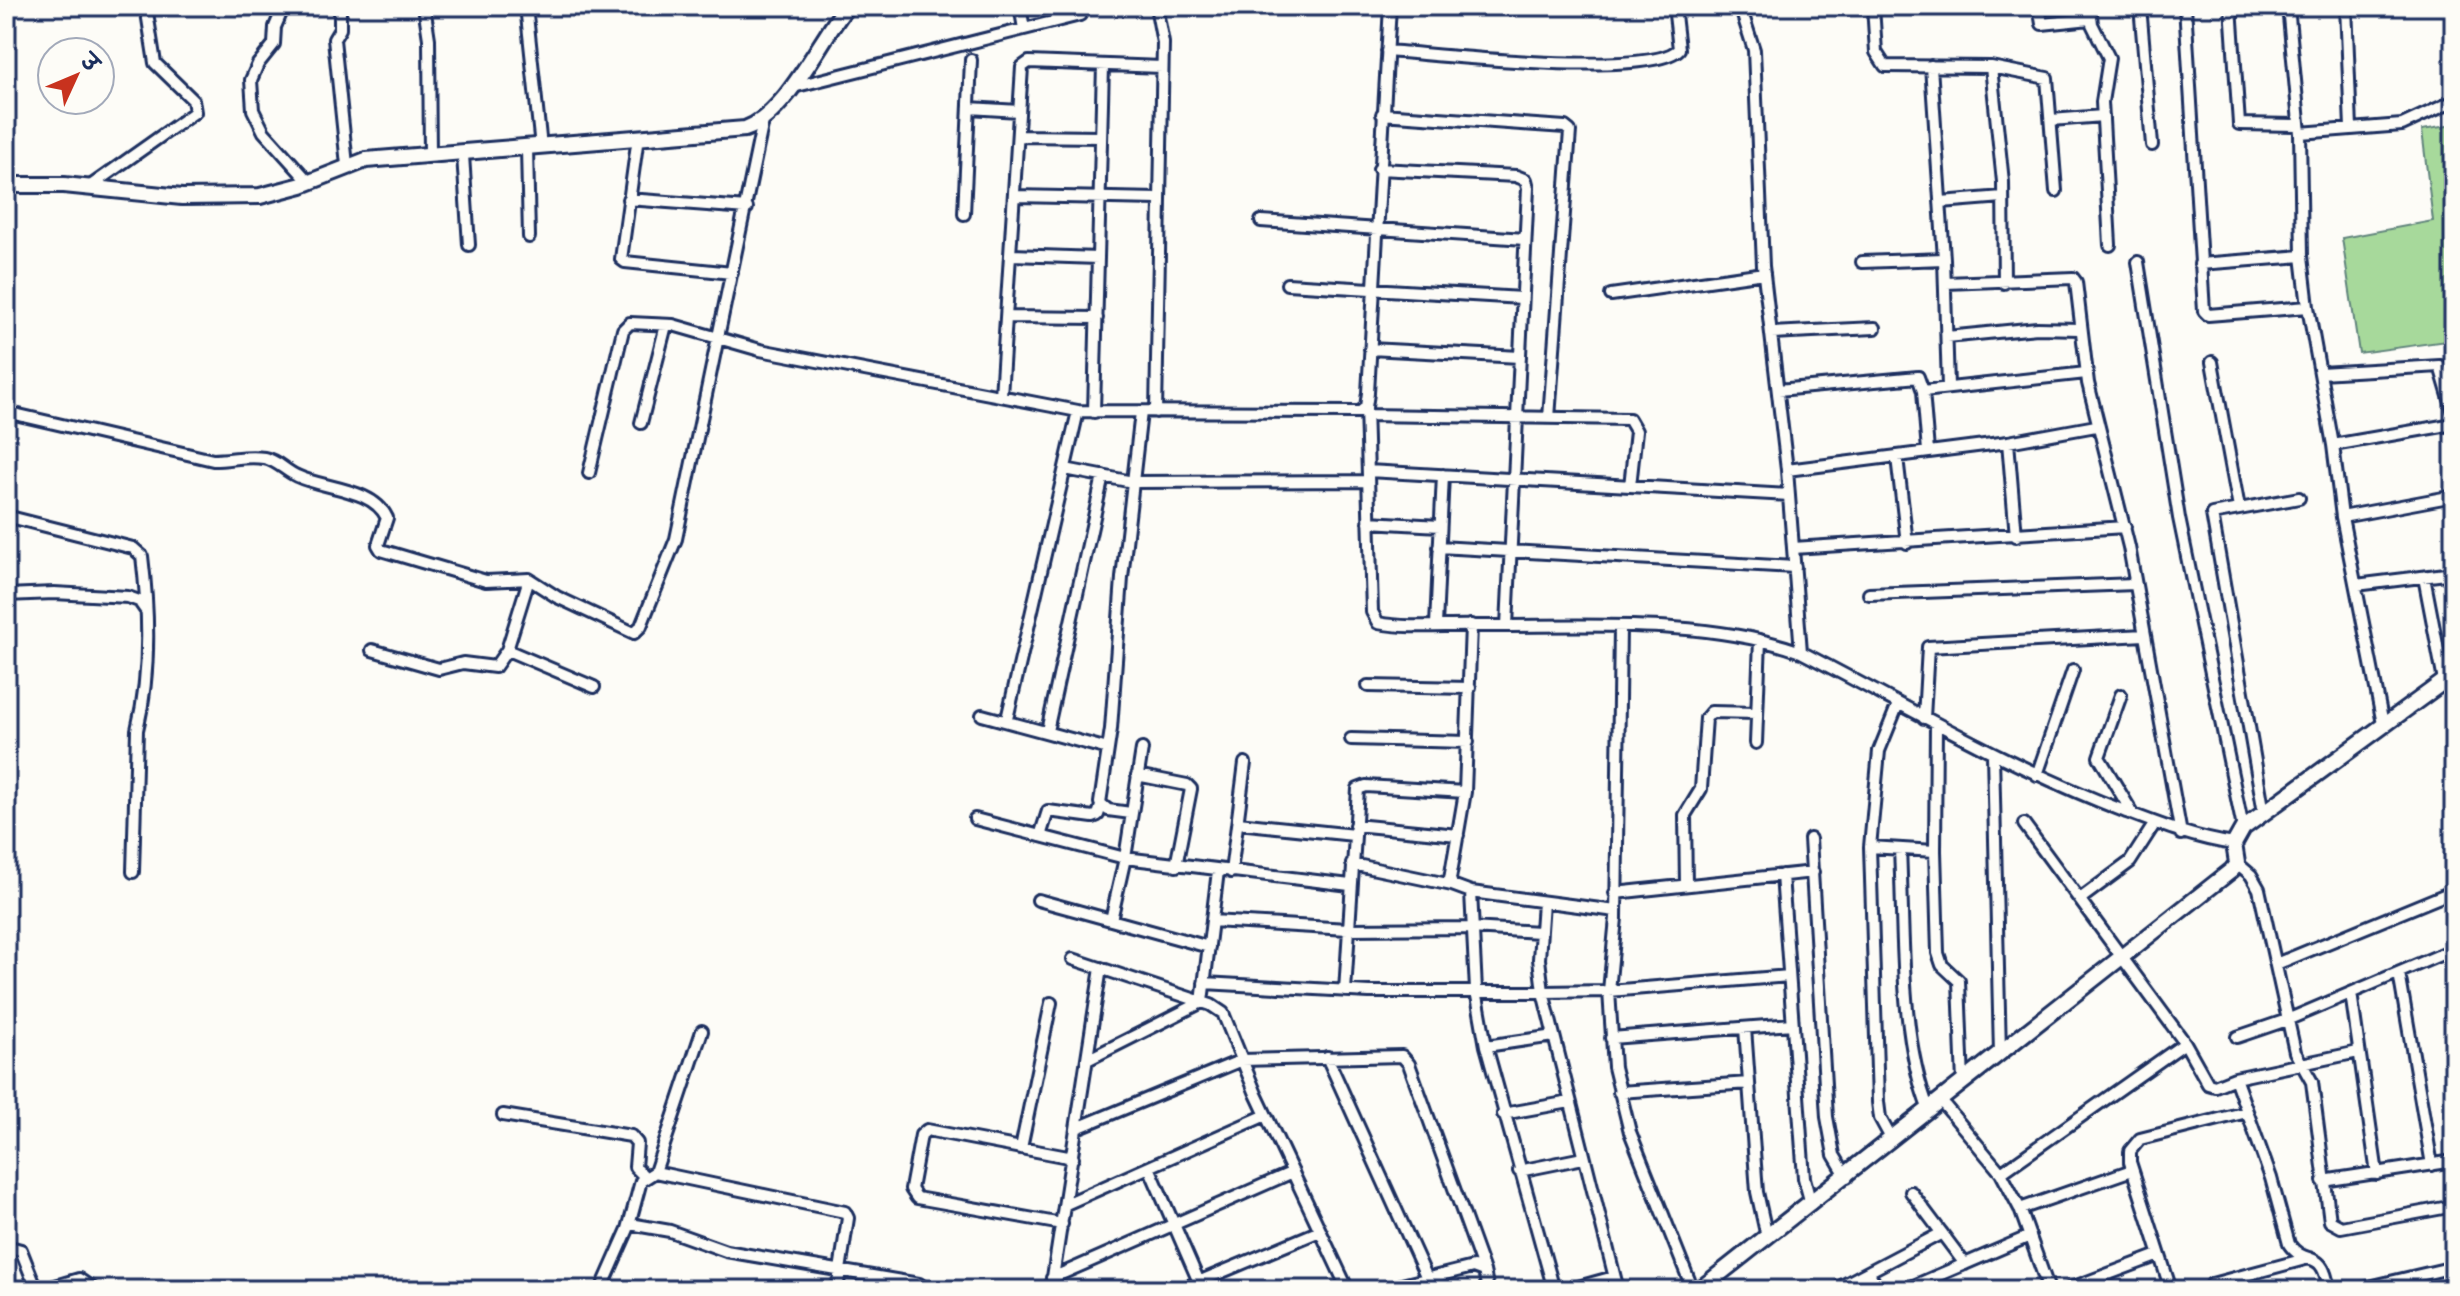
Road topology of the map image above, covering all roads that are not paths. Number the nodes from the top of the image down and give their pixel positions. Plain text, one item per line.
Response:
1 (146, 6) edge
2 (284, 6) edge
3 (340, 6) edge
4 (424, 6) edge
5 (526, 6) edge
6 (847, 6) edge
7 (1020, 6) edge
8 (1156, 6) edge
9 (1390, 6) edge
10 (1674, 6) edge
11 (1740, 6) edge
12 (1873, 6) edge
13 (2039, 6) edge
14 (2090, 6) edge
15 (2140, 6) edge
16 (2185, 6) edge
17 (2231, 6) edge
18 (2288, 6) edge
19 (2346, 6) edge
20 (1080, 15) dead end
21 (2090, 19) junction
22 (1024, 29) junction
23 (1387, 51) junction
24 (971, 60) dead end
25 (1103, 65) junction
26 (1931, 66) junction
27 (1162, 67) junction
28 (1991, 67) junction
29 (793, 87) junction
30 (2454, 101) edge
31 (969, 108) junction
32 (1019, 111) junction
33 (1382, 114) junction
34 (2103, 116) junction
35 (2051, 120) junction
36 (763, 121) junction
37 (2351, 128) junction
38 (2299, 129) junction
39 (1018, 136) junction
40 (638, 137) junction
41 (1101, 137) junction
42 (2152, 145) dead end
43 (534, 147) junction
44 (463, 155) junction
45 (430, 156) junction
46 (347, 165) junction
47 (1379, 169) junction
48 (309, 182) junction
49 (6, 185) edge
50 (88, 188) junction
51 (2056, 191) dead end
52 (1015, 196) junction
53 (2003, 197) junction
54 (1099, 198) junction
55 (628, 199) junction
56 (1159, 199) junction
57 (1941, 202) junction
58 (747, 208) junction
59 (964, 214) dead end
60 (1261, 221) dead end
61 (1375, 230) junction
62 (529, 237) dead end
63 (1525, 239) junction
64 (469, 245) dead end
65 (2110, 245) dead end
66 (1012, 255) junction
67 (2302, 256) junction
68 (1098, 258) junction
69 (1944, 259) junction
70 (1862, 262) dead end
71 (2138, 262) dead end
72 (2200, 264) junction
73 (732, 273) junction
74 (1764, 273) junction
75 (1946, 283) junction
76 (2004, 283) junction
77 (1287, 284) dead end
78 (1372, 287) junction
79 (1611, 295) dead end
80 (1522, 298) junction
81 (2308, 307) junction
82 (1007, 317) junction
83 (1097, 318) junction
84 (666, 325) junction
85 (1875, 328) dead end
86 (2079, 329) junction
87 (1771, 333) junction
88 (1947, 337) junction
89 (717, 338) junction
90 (1370, 349) junction
91 (1520, 357) junction
92 (2212, 362) dead end
93 (2086, 373) junction
94 (2320, 373) junction
95 (1948, 387) junction
96 (1778, 390) junction
97 (1923, 391) junction
98 (1001, 396) junction
99 (1078, 411) junction
100 (1366, 411) junction
101 (6, 412) edge
102 (1094, 412) junction
103 (1141, 412) junction
104 (1156, 412) junction
105 (2454, 413) edge
106 (1517, 418) junction
107 (1549, 418) junction
108 (641, 423) dead end
109 (2454, 424) edge
110 (2096, 426) junction
111 (2008, 442) junction
112 (2333, 445) junction
113 (1928, 451) junction
114 (1897, 457) junction
115 (1065, 469) junction
116 (1787, 470) junction
117 (589, 473) dead end
118 (1443, 475) junction
119 (1103, 476) junction
120 (1368, 476) junction
121 (1514, 478) junction
122 (1133, 482) junction
123 (1630, 486) junction
124 (1789, 495) junction
125 (2454, 496) edge
126 (2299, 498) dead end
127 (2239, 508) junction
128 (6, 516) edge
129 (2342, 517) junction
130 (1369, 522) junction
131 (1440, 526) junction
132 (2125, 527) junction
133 (2016, 536) junction
134 (1907, 543) junction
135 (1439, 547) junction
136 (1793, 548) junction
137 (1509, 552) junction
138 (1795, 567) junction
139 (2454, 573) edge
140 (2424, 577) junction
141 (529, 579) junction
142 (2135, 584) junction
143 (2356, 585) junction
144 (1869, 594) dead end
145 (6, 595) edge
146 (148, 613) junction
147 (1436, 625) junction
148 (1471, 625) junction
149 (1507, 626) junction
150 (1620, 627) junction
151 (2144, 635) junction
152 (1760, 640) junction
153 (372, 650) dead end
154 (507, 650) junction
155 (1801, 652) junction
156 (2073, 670) dead end
157 (2449, 678) edge
158 (1368, 686) dead end
159 (594, 687) dead end
160 (1470, 688) junction
161 (2121, 695) dead end
162 (1898, 704) junction
163 (1757, 713) junction
164 (982, 715) dead end
165 (1924, 718) junction
166 (1007, 719) junction
167 (2383, 724) junction
168 (1936, 725) junction
169 (1047, 731) junction
170 (1351, 739) dead end
171 (1468, 742) junction
172 (1756, 743) dead end
173 (1108, 749) junction
174 (1142, 749) dead end
175 (1993, 754) junction
176 (1245, 763) dead end
177 (1137, 775) junction
178 (2037, 775) junction
179 (1465, 792) junction
180 (1101, 806) junction
181 (1131, 813) junction
182 (2264, 813) junction
183 (2133, 814) junction
184 (975, 819) dead end
185 (1238, 823) junction
186 (2155, 823) junction
187 (2024, 824) dead end
188 (2243, 828) junction
189 (1354, 830) junction
190 (2181, 834) junction
191 (1458, 835) junction
192 (1040, 836) junction
193 (1810, 839) dead end
194 (2234, 844) junction
195 (1870, 847) junction
196 (1900, 849) junction
197 (1935, 851) junction
198 (1125, 858) junction
199 (2237, 863) junction
200 (1352, 864) junction
201 (1176, 866) junction
202 (1218, 871) junction
203 (133, 872) dead end
204 (1231, 872) junction
205 (1813, 872) junction
206 (1782, 875) junction
207 (1350, 885) junction
208 (1452, 885) junction
209 (1686, 885) junction
210 (2454, 891) edge
211 (1471, 892) junction
212 (1615, 893) junction
213 (2080, 899) junction
214 (1038, 900) dead end
215 (1543, 902) junction
216 (1616, 911) junction
217 (1111, 920) junction
218 (1212, 921) junction
219 (1471, 928) junction
220 (1348, 929) junction
221 (1539, 932) junction
222 (1209, 947) junction
223 (2454, 949) edge
224 (2123, 957) junction
225 (1073, 959) dead end
226 (2276, 964) junction
227 (1101, 968) junction
228 (2399, 973) junction
229 (1789, 976) junction
230 (1204, 983) junction
231 (1476, 990) junction
232 (1345, 991) junction
233 (1609, 991) junction
234 (1543, 992) junction
235 (2351, 993) junction
236 (1202, 1002) junction
237 (1051, 1003) dead end
238 (2287, 1020) junction
239 (1793, 1024) junction
240 (1745, 1028) junction
241 (702, 1031) dead end
242 (1554, 1036) junction
243 (2237, 1037) dead end
244 (1611, 1038) junction
245 (2185, 1043) junction
246 (1486, 1046) junction
247 (2358, 1052) junction
248 (2000, 1054) junction
249 (1327, 1057) junction
250 (1087, 1060) junction
251 (1242, 1060) junction
252 (2299, 1062) junction
253 (2235, 1078) junction
254 (1749, 1083) junction
255 (1963, 1083) junction
256 (1619, 1092) junction
257 (1570, 1102) junction
258 (1935, 1106) junction
259 (2247, 1112) junction
260 (1503, 1114) junction
261 (503, 1115) dead end
262 (1266, 1115) junction
263 (1077, 1128) junction
264 (1892, 1140) junction
265 (1021, 1148) junction
266 (1073, 1158) junction
267 (1583, 1158) junction
268 (2454, 1161) edge
269 (2432, 1165) junction
270 (1149, 1167) junction
271 (2132, 1170) junction
272 (1519, 1171) junction
273 (1293, 1172) junction
274 (2001, 1173) junction
275 (649, 1174) junction
276 (2377, 1174) junction
277 (1847, 1177) junction
278 (2323, 1181) junction
279 (1911, 1192) dead end
280 (1066, 1204) junction
281 (1811, 1204) junction
282 (2454, 1206) edge
283 (2020, 1209) junction
284 (630, 1224) junction
285 (1062, 1224) junction
286 (1174, 1225) junction
287 (1320, 1231) junction
288 (1942, 1233) junction
289 (2030, 1236) junction
290 (1767, 1237) junction
291 (6, 1246) edge
292 (2159, 1255) junction
293 (2311, 1257) junction
294 (1965, 1264) junction
295 (2454, 1267) edge
296 (1484, 1271) junction
297 (839, 1272) junction
298 (1864, 1274) junction
299 (1614, 1277) junction
300 (1427, 1278) junction
301 (1199, 1282) junction
302 (1052, 1284) edge
303 (2212, 1284) dead end
304 (95, 1290) edge
305 (601, 1290) edge
306 (837, 1290) edge
307 (927, 1290) edge
308 (1179, 1290) edge
309 (1348, 1290) edge
310 (1382, 1290) edge
311 (1488, 1290) edge
312 (1554, 1290) edge
313 (1567, 1290) edge
314 (1618, 1290) edge
315 (1696, 1290) edge
316 (1834, 1290) edge
317 (1879, 1290) edge
318 (1904, 1290) edge
319 (2049, 1290) edge
320 (2066, 1290) edge
321 (2171, 1290) edge
322 (2329, 1290) edge
323 (2356, 1290) edge

1 - 50 street
2 - 48 street
3 - 46 street
4 - 45 street
5 - 43 street
6 - 29 street
7 - 22 street
8 - 27 street
9 - 23 street
10 - 23 street
11 - 74 street
12 - 26 street
13 - 21 street
14 - 21 street
15 - 42 street
16 - 72 street
17 - 38 street
18 - 38 street
19 - 37 street
20 - 22 street
21 - 34 street
22 - 29 street
23 - 33 street
24 - 31 street
25 - 27 street
25 - 32 street
25 - 41 street
26 - 28 street
26 - 57 street
27 - 56 street
28 - 35 street
28 - 53 street
29 - 36 street
30 - 37 street
31 - 32 street
31 - 59 street
32 - 39 street
33 - 47 street
33 - 107 street
34 - 35 street
34 - 65 street
35 - 51 street
36 - 40 street
36 - 58 street
37 - 38 street
38 - 67 street
39 - 41 street
39 - 52 street
40 - 43 street
40 - 55 street
41 - 54 street
43 - 44 street
43 - 62 street
44 - 45 street
44 - 64 street
45 - 46 street
46 - 48 street
47 - 61 street
47 - 63 street
48 - 50 street
49 - 50 street
52 - 54 street
52 - 66 street
53 - 57 street
53 - 76 street
54 - 56 street
54 - 68 street
55 - 58 street
55 - 73 street
56 - 104 street
57 - 69 street
58 - 73 street
60 - 61 street
61 - 63 street
61 - 78 street
63 - 80 street
66 - 68 street
66 - 82 street
67 - 72 street
67 - 81 street
68 - 83 street
69 - 70 street
69 - 75 street
71 - 188 street
72 - 81 street
73 - 89 street
74 - 79 street
74 - 87 street
75 - 76 street
75 - 88 street
76 - 86 street
77 - 78 street
78 - 80 street
78 - 90 street
80 - 91 street
81 - 94 street
82 - 83 street
82 - 98 street
83 - 102 street
84 - 89 street
84 - 108 street
84 - 117 street
85 - 87 street
86 - 88 street
86 - 93 street
87 - 96 street
88 - 95 street
89 - 98 street
89 - 141 street
90 - 91 street
90 - 100 street
91 - 106 street
92 - 127 street
93 - 95 street
93 - 110 street
94 - 105 street
94 - 112 street
95 - 97 street
96 - 97 street
96 - 116 street
97 - 113 street
98 - 99 street
99 - 102 street
99 - 115 street
100 - 104 street
100 - 106 street
100 - 120 street
101 - 141 street
102 - 103 street
103 - 104 street
103 - 122 street
106 - 107 street
106 - 121 street
107 - 123 street
109 - 112 street
110 - 111 street
110 - 132 street
111 - 113 street
111 - 133 street
112 - 129 street
113 - 114 street
114 - 116 street
114 - 134 street
115 - 119 street
115 - 166 street
116 - 124 street
118 - 120 street
118 - 121 street
118 - 131 street
119 - 122 street
119 - 169 street
120 - 122 street
120 - 130 street
121 - 123 street
121 - 137 street
122 - 173 street
123 - 124 street
124 - 136 street
125 - 129 street
126 - 127 street
127 - 182 street
128 - 146 street
129 - 143 street
130 - 131 street
130 - 147 street
131 - 135 street
132 - 133 street
132 - 142 street
133 - 134 street
134 - 136 street
135 - 137 street
135 - 147 street
136 - 138 street
137 - 138 street
137 - 149 street
138 - 155 street
139 - 140 street
140 - 143 street
140 - 157 street
141 - 154 street
142 - 144 street
142 - 151 street
143 - 167 street
145 - 146 street
146 - 203 street
147 - 148 street
148 - 149 street
148 - 160 street
149 - 150 street
150 - 152 street
150 - 212 street
151 - 165 street
151 - 190 street
152 - 155 street
152 - 163 street
153 - 154 street
154 - 159 street
155 - 162 street
156 - 178 street
157 - 167 street
158 - 160 street
160 - 171 street
161 - 183 street
162 - 165 street
162 - 195 street
163 - 172 street
163 - 209 street
164 - 166 street
165 - 168 street
166 - 169 street
167 - 182 street
168 - 175 street
168 - 197 street
169 - 173 street
170 - 171 street
171 - 179 street
173 - 180 street
174 - 177 street
175 - 178 street
175 - 248 street
176 - 185 street
177 - 181 street
177 - 201 street
178 - 183 street
179 - 189 street
179 - 191 street
180 - 181 street
180 - 192 street
181 - 198 street
182 - 188 street
183 - 186 street
184 - 192 street
185 - 189 street
185 - 204 street
186 - 190 street
186 - 213 street
187 - 213 street
188 - 194 street
189 - 191 street
189 - 200 street
190 - 194 street
191 - 208 street
192 - 198 street
193 - 205 street
194 - 199 street
195 - 196 street
195 - 264 street
196 - 197 street
196 - 258 street
197 - 255 street
198 - 201 street
198 - 217 street
199 - 224 street
199 - 226 street
200 - 207 street
200 - 208 street
201 - 202 street
202 - 204 street
202 - 218 street
204 - 207 street
205 - 206 street
205 - 277 street
206 - 209 street
206 - 229 street
207 - 220 street
208 - 211 street
209 - 212 street
210 - 226 street
211 - 215 street
211 - 219 street
212 - 216 street
213 - 224 street
214 - 217 street
215 - 216 street
215 - 221 street
216 - 233 street
217 - 222 street
218 - 220 street
218 - 222 street
219 - 220 street
219 - 221 street
219 - 231 street
220 - 232 street
221 - 234 street
222 - 230 street
223 - 228 street
224 - 245 street
224 - 248 street
225 - 227 street
226 - 238 street
227 - 236 street
227 - 250 street
228 - 235 street
228 - 269 street
229 - 233 street
229 - 239 street
230 - 232 street
230 - 236 street
231 - 232 street
231 - 234 street
231 - 246 street
233 - 234 street
233 - 244 street
234 - 242 street
235 - 238 street
235 - 247 street
236 - 250 street
236 - 251 street
237 - 265 street
238 - 243 street
238 - 252 street
239 - 240 street
239 - 281 street
240 - 244 street
240 - 254 street
241 - 275 street
242 - 246 street
242 - 257 street
244 - 256 street
245 - 253 street
245 - 274 street
246 - 260 street
247 - 252 street
247 - 276 street
248 - 255 street
249 - 251 street
249 - 296 street
249 - 300 street
250 - 263 street
251 - 262 street
251 - 263 street
252 - 253 street
252 - 278 street
253 - 259 street
254 - 256 street
254 - 290 street
255 - 258 street
256 - 315 street
257 - 260 street
257 - 267 street
258 - 264 street
258 - 274 street
259 - 271 street
259 - 293 street
260 - 272 street
261 - 275 street
262 - 270 street
262 - 273 street
263 - 266 street
264 - 277 street
265 - 266 street
265 - 285 street
266 - 280 street
267 - 272 street
267 - 299 street
268 - 269 street
269 - 276 street
270 - 280 street
270 - 286 street
271 - 283 street
271 - 292 street
272 - 312 street
273 - 286 street
273 - 287 street
274 - 283 street
275 - 284 street
275 - 297 street
276 - 278 street
277 - 281 street
278 - 282 street
279 - 288 street
280 - 285 street
281 - 290 street
283 - 289 street
284 - 297 street
284 - 305 street
285 - 302 street
286 - 301 street
286 - 302 street
287 - 301 street
287 - 309 street
288 - 294 street
288 - 298 street
289 - 294 street
289 - 319 street
290 - 315 street
291 - 304 street
292 - 320 street
292 - 321 street
293 - 303 street
293 - 322 street
294 - 318 street
295 - 323 street
296 - 300 street
296 - 311 street
297 - 306 street
297 - 307 street
298 - 316 street
298 - 317 street
299 - 313 street
299 - 314 street
300 - 310 street
301 - 308 street

